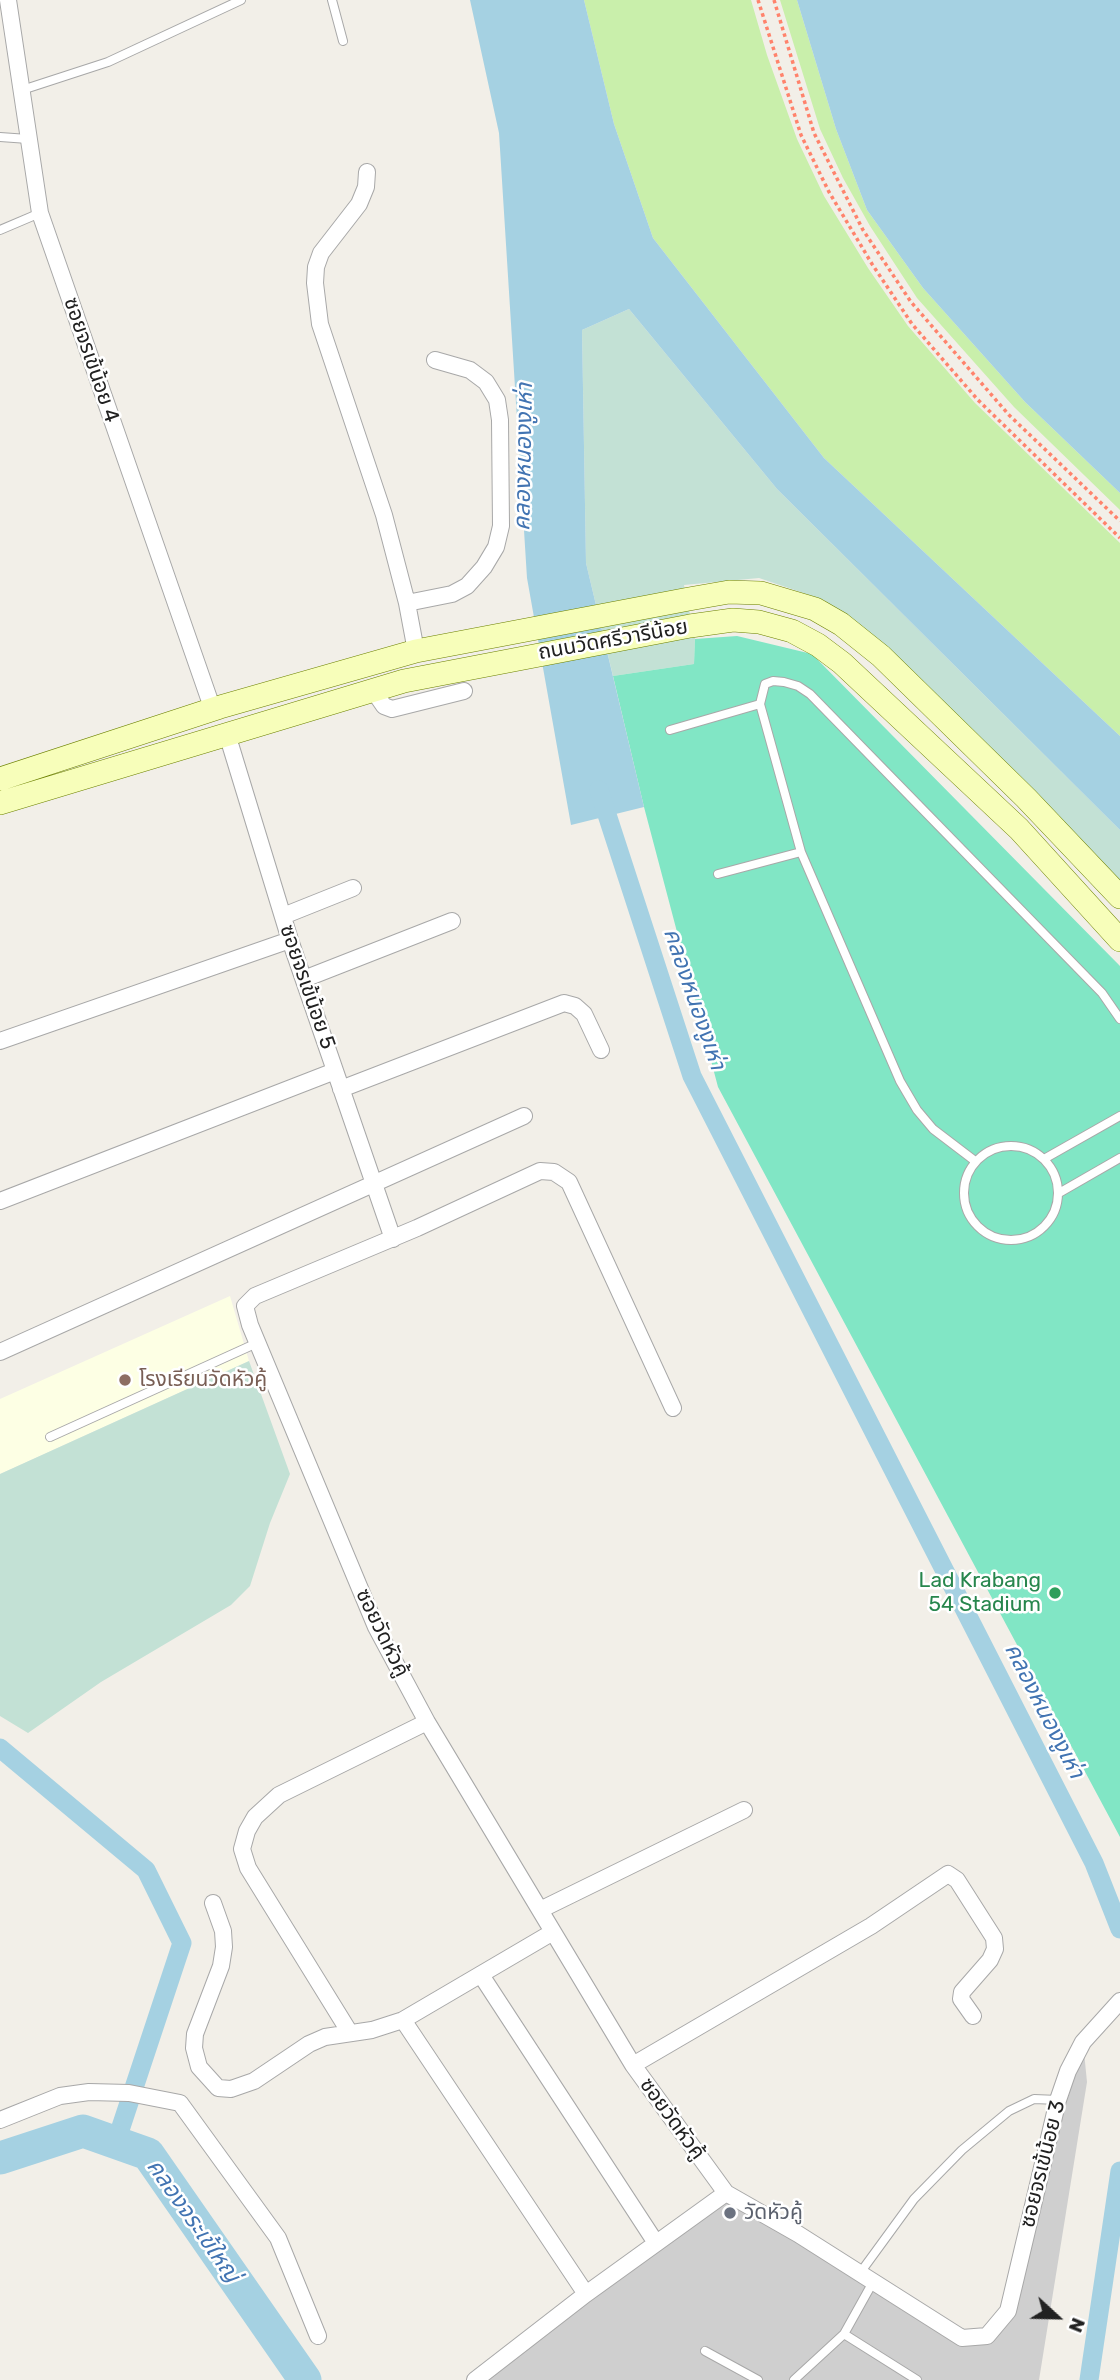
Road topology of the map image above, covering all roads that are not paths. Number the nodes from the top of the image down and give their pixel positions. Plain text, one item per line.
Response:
1 (8, 0) edge
2 (241, 0) edge
3 (332, 0) edge
4 (343, 41) dead end
5 (22, 90) junction
6 (0, 137) edge
7 (28, 139) junction
8 (368, 172) dead end
9 (40, 213) junction
10 (0, 230) edge
11 (435, 360) dead end
12 (407, 603) junction
13 (423, 650) junction
14 (373, 690) junction
15 (464, 691) dead end
16 (760, 704) junction
17 (213, 710) junction
18 (670, 730) dead end
19 (227, 734) junction
20 (0, 779) edge
21 (0, 803) edge
22 (801, 852) junction
23 (718, 874) dead end
24 (353, 888) dead end
25 (1120, 897) edge
26 (283, 916) junction
27 (452, 921) dead end
28 (290, 940) junction
29 (1120, 940) edge
30 (304, 979) junction
31 (1120, 1019) edge
32 (0, 1041) edge
33 (601, 1050) dead end
34 (335, 1071) junction
35 (341, 1088) junction
36 (1120, 1115) edge
37 (524, 1116) dead end
38 (1044, 1159) junction
39 (975, 1161) junction
40 (1119, 1162) edge
41 (374, 1183) junction
42 (1059, 1193) junction
43 (0, 1201) edge
44 (393, 1239) junction
45 (257, 1343) junction
46 (0, 1352) edge
47 (673, 1408) dead end
48 (50, 1437) dead end
49 (427, 1722) junction
50 (744, 1810) dead end
51 (213, 1903) dead end
52 (540, 1910) junction
53 (553, 1932) junction
54 (481, 1975) junction
55 (1120, 2001) edge
56 (973, 2017) dead end
57 (403, 2021) junction
58 (350, 2033) junction
59 (633, 2065) junction
60 (1058, 2101) junction
61 (0, 2120) edge
62 (726, 2193) junction
63 (656, 2244) junction
64 (867, 2278) junction
65 (586, 2294) junction
66 (844, 2334) junction
67 (318, 2336) dead end
68 (987, 2336) joint
69 (705, 2351) dead end
70 (751, 2379) edge
71 (475, 2380) edge
72 (794, 2380) edge
73 (917, 2380) edge

1 - 5 street, ซอยจรเข้น้อย 4
2 - 5 lane
3 - 4 lane
5 - 7 street, ซอยจรเข้น้อย 4
6 - 7 lane
7 - 9 street, ซอยจรเข้น้อย 4
8 - 12 street
9 - 10 lane
9 - 17 street, ซอยจรเข้น้อย 4
11 - 12 street
12 - 13 street
13 - 17 main road, ถนนวัดศรีวารีน้อย
13 - 25 main road, ถนนวัดศรีวารีน้อย
14 - 15 street
14 - 19 main road, ถนนวัดศรีวารีน้อย
14 - 29 main road, ถนนวัดศรีวารีน้อย
16 - 18 lane
16 - 22 lane
16 - 31 lane
17 - 19 main road
17 - 20 main road, ถนนวัดศรีวารีน้อย
19 - 21 main road, ถนนวัดศรีวารีน้อย
19 - 26 street, ซอยจรเข้น้อย 5
22 - 23 lane
22 - 39 lane
24 - 26 street
26 - 28 street, ซอยจรเข้น้อย 5
27 - 30 street
28 - 30 street, ซอยจรเข้น้อย 5
28 - 32 street
30 - 34 street, ซอยจรเข้น้อย 5
33 - 35 street
34 - 35 street, ซอยจรเข้น้อย 5
34 - 43 street
35 - 41 street, ซอยจรเข้น้อย 5
36 - 38 lane
37 - 41 street
38 - 39 lane
38 - 42 lane
39 - 42 lane
40 - 42 lane
41 - 44 street, ซอยจรเข้น้อย 5
41 - 46 street
44 - 45 street, ซอยวัดหัวคู้
44 - 47 street, ซอยวัดหัวคู้
45 - 48 lane
45 - 49 street, ซอยวัดหัวคู้
49 - 52 street, ซอยวัดหัวคู้
49 - 58 street
50 - 52 street
51 - 58 street
52 - 53 street, ซอยวัดหัวคู้
53 - 54 street
53 - 59 street, ซอยวัดหัวคู้
54 - 57 street
54 - 63 street
55 - 60 street, ซอยจรเข้น้อย 3
56 - 59 street
57 - 58 street
57 - 65 street
59 - 62 street, ซอยวัดหัวคู้
60 - 64 lane
60 - 68 street, ซอยจรเข้น้อย 3
61 - 67 street
62 - 63 street
62 - 64 street, ซอยวัดหัวคู้
63 - 65 street
64 - 66 lane
64 - 68 street, ซอยวัดหัวคู้
65 - 71 street
66 - 72 lane
66 - 73 lane
69 - 70 lane

